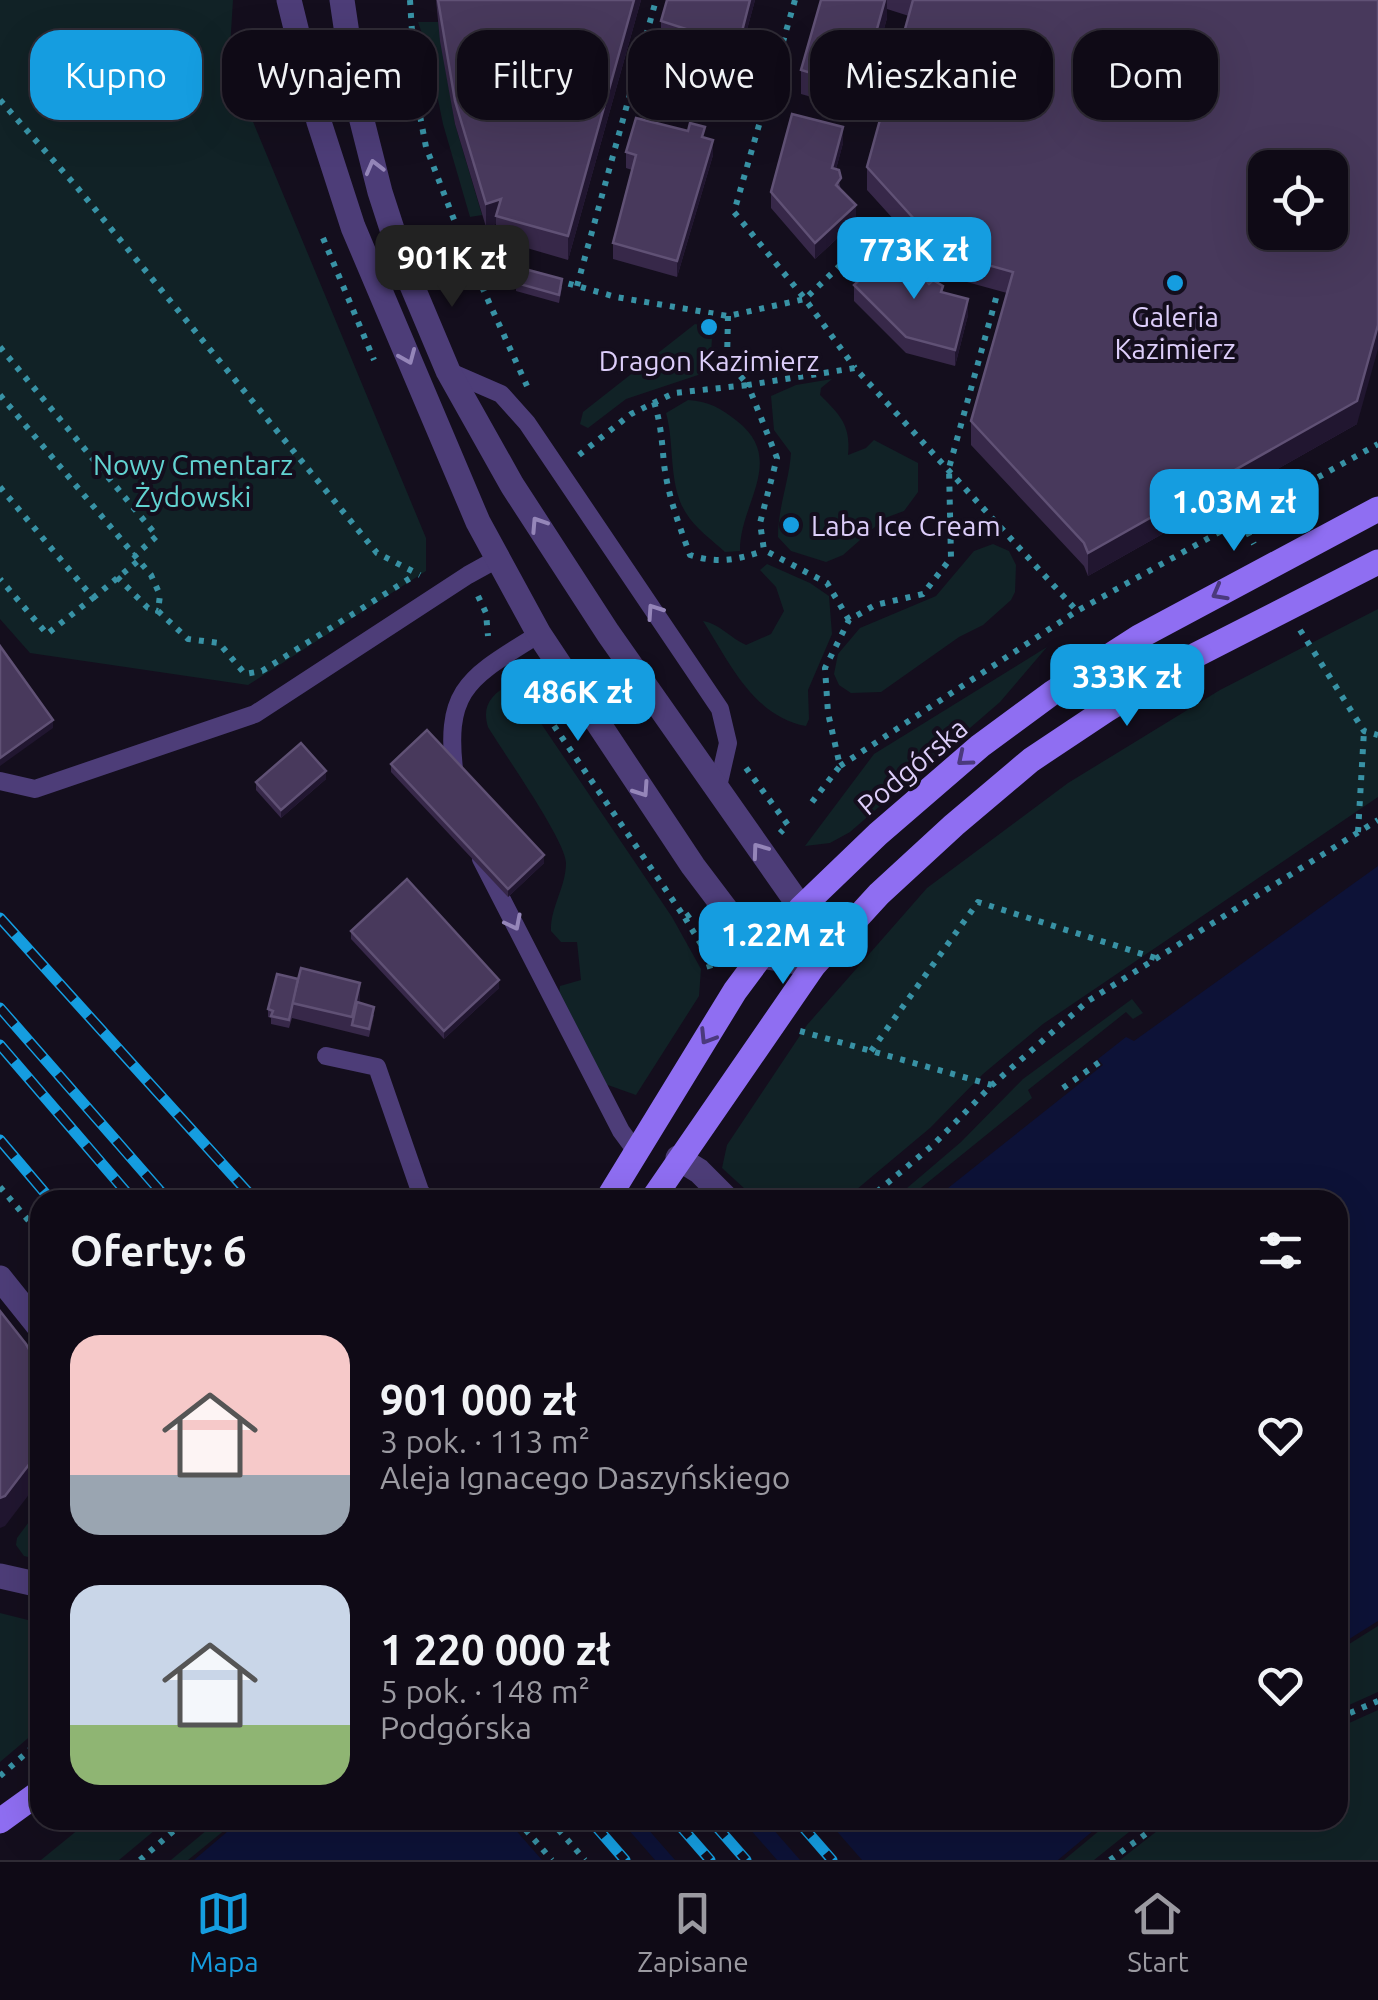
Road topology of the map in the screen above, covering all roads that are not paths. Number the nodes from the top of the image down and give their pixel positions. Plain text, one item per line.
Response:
1 (288, 0) edge
2 (342, 0) edge
3 (448, 371) junction
4 (1378, 509) edge
5 (497, 560) junction
6 (1378, 562) edge
7 (538, 634) junction
8 (0, 781) edge
9 (717, 791) junction
10 (462, 802) edge
11 (472, 836) edge
12 (801, 908) junction
13 (761, 956) junction
14 (814, 965) junction
15 (326, 1056) dead end
16 (635, 1150) junction
17 (678, 1158) junction
18 (419, 1190) edge
19 (613, 1190) edge
20 (658, 1190) edge
21 (718, 1190) edge
22 (0, 1278) edge
23 (30, 1316) edge
24 (0, 1576) edge
25 (30, 1583) edge
26 (30, 1799) edge
27 (0, 1821) edge

1 -> 5 street
3 -> 2 street
9 -> 3 street
9 -> 3 lane
4 -> 12 street, Podgórska
5 - 7 street
5 - 8 lane
6 - 14 street
7 - 10 lane
7 -> 13 street
12 -> 9 street
11 -> 16 lane
12 - 13 street, Podgórska
12 - 14 street
13 - 14 street
13 -> 16 street, Podgórska
14 - 17 street
15 - 18 lane
16 - 19 street, Podgórska
17 - 20 street
17 - 21 street
22 - 23 street
24 - 25 street
26 - 27 street

